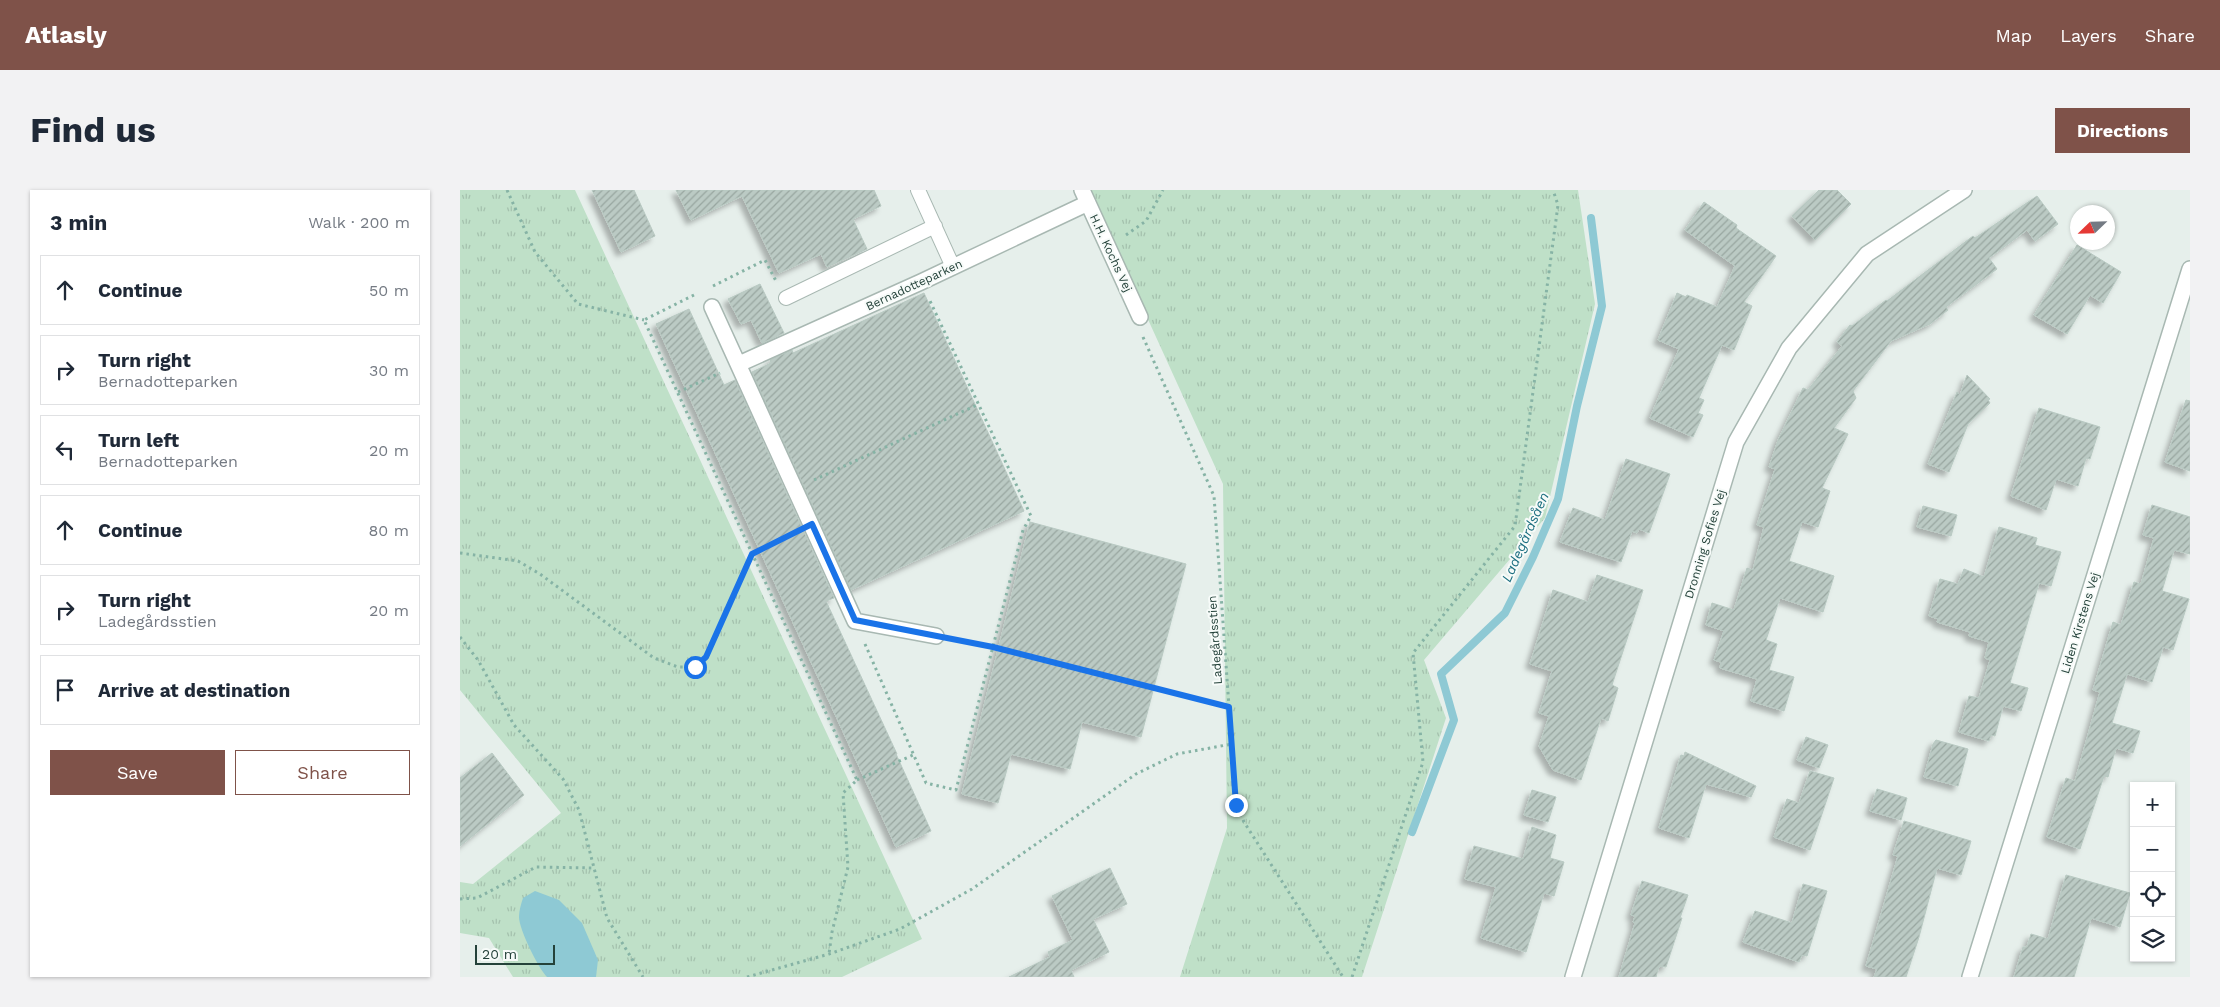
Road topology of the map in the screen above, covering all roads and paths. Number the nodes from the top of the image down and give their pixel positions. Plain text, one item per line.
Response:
1 (507, 190) edge
2 (918, 190) edge
3 (1163, 190) edge
4 (1553, 190) edge
5 (1964, 190) edge
6 (1085, 197) edge
7 (934, 226) junction
8 (1108, 247) junction
9 (953, 267) junction
10 (2190, 269) edge
11 (922, 282) junction
12 (706, 290) dead end
13 (697, 294) dead end
14 (786, 298) joint
15 (712, 307) dead end
16 (1140, 317) joint
17 (644, 320) junction
18 (739, 364) junction
19 (678, 392) junction
20 (979, 404) junction
21 (796, 488) junction
22 (812, 524) junction
23 (460, 552) edge
24 (752, 554) junction
25 (855, 620) junction
26 (936, 636) joint
27 (460, 637) edge
28 (993, 647) junction
29 (1229, 707) junction
30 (1232, 744) junction
31 (913, 755) junction
32 (857, 780) junction
33 (593, 868) junction
34 (460, 898) edge
35 (829, 954) junction
36 (643, 977) edge
37 (747, 977) edge
38 (1343, 977) edge
39 (1352, 977) edge
40 (1573, 977) edge
41 (1970, 977) edge

1 - 17 path
2 - 7 lane
3 - 8 path
4 - 39 path
5 - 40 street, Dronning Sofies Vej
6 - 8 street, H.H. Kochs Vej
6 - 9 street, Bernadotteparken
7 - 9 lane
7 - 14 lane
8 - 16 street, H.H. Kochs Vej
9 - 11 street, Bernadotteparken
10 - 41 street, Liden Kirstens Vej
11 - 18 street, Bernadotteparken
11 - 20 path
12 - 14 path
13 - 17 path
15 - 18 street
16 - 29 path, Ladegårdsstien
17 - 19 path
18 - 19 path
18 - 21 street
19 - 24 path
20 - 21 path
20 - 28 path
21 - 22 street
22 - 24 path
22 - 25 street
23 - 24 path
24 - 32 path
25 - 26 street
25 - 31 path
26 - 28 path
27 - 33 path
28 - 29 path
28 - 31 path
29 - 30 path, Ladegårdsstien
30 - 35 path
30 - 38 path, Ladegårdsstien
31 - 32 path
32 - 35 path
33 - 34 path
33 - 36 path
35 - 37 path

